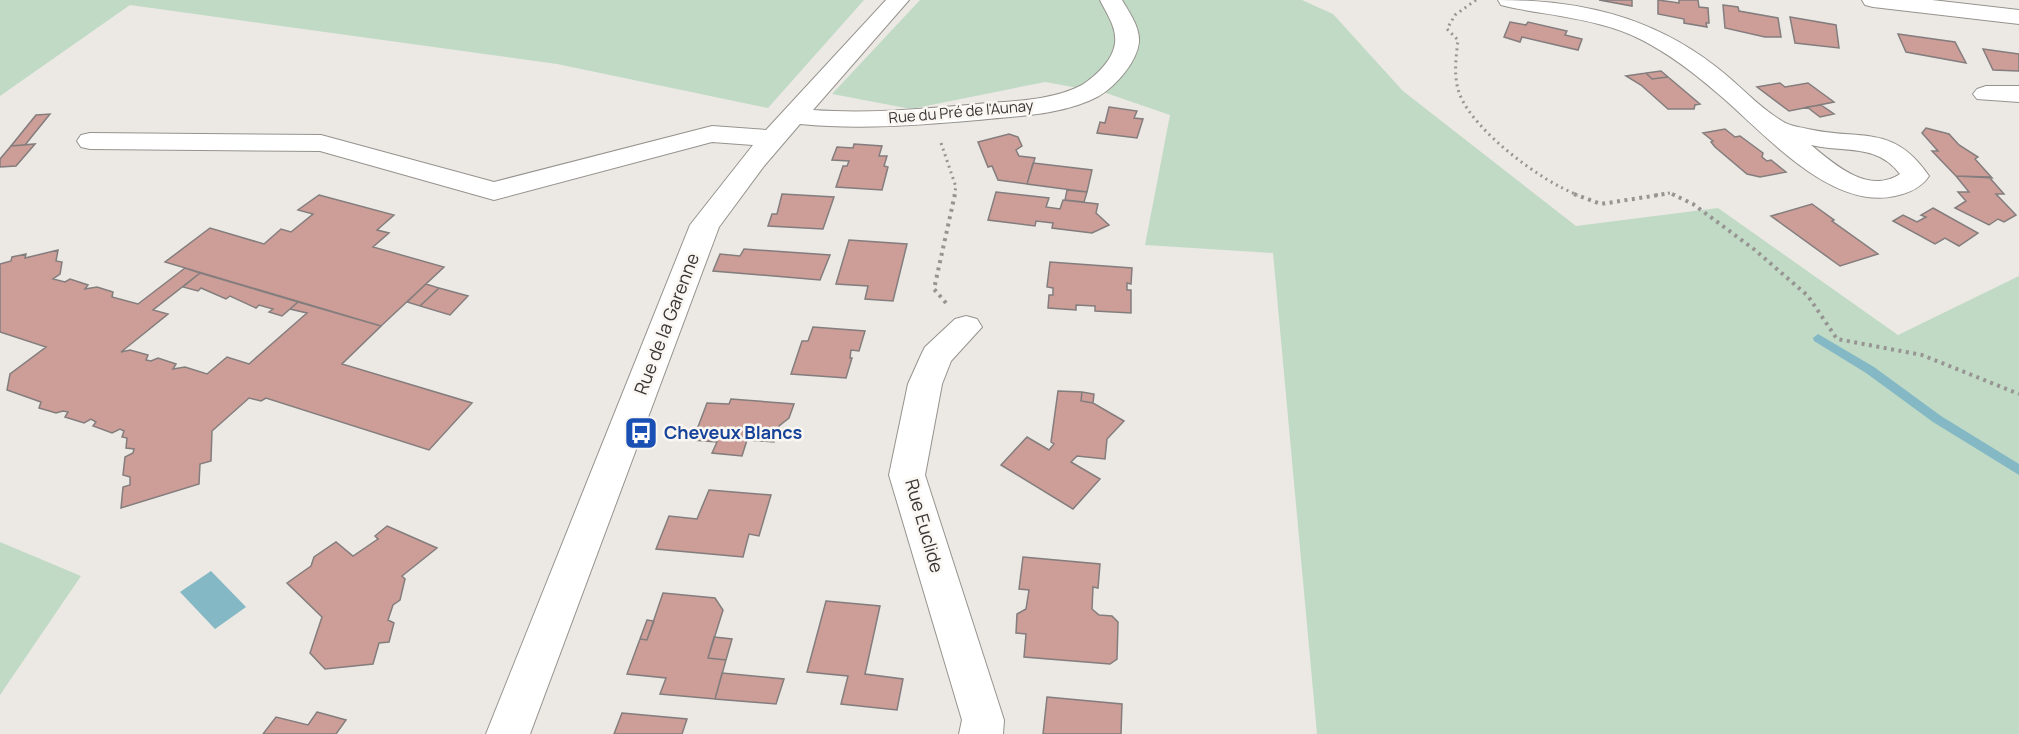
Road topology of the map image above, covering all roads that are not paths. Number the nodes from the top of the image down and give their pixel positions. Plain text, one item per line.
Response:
1 (898, 0) edge
2 (1112, 0) edge
3 (1509, 0) edge
4 (1873, 0) edge
5 (2019, 17) edge
6 (1986, 94) dead end
7 (2019, 94) edge
8 (794, 116) junction
9 (1773, 128) dead end
10 (774, 139) junction
11 (90, 141) dead end
12 (966, 327) road end
13 (508, 734) edge
14 (981, 734) edge

1 - 8 street, Rue de la Garenne
2 - 8 street, Rue du Pré de l'Aunay
3 - 9 street
4 - 5 street
6 - 7 street
8 - 10 street, Rue de la Garenne
10 - 11 street
10 - 13 street, Rue de la Garenne
12 - 14 street, Rue Euclide

